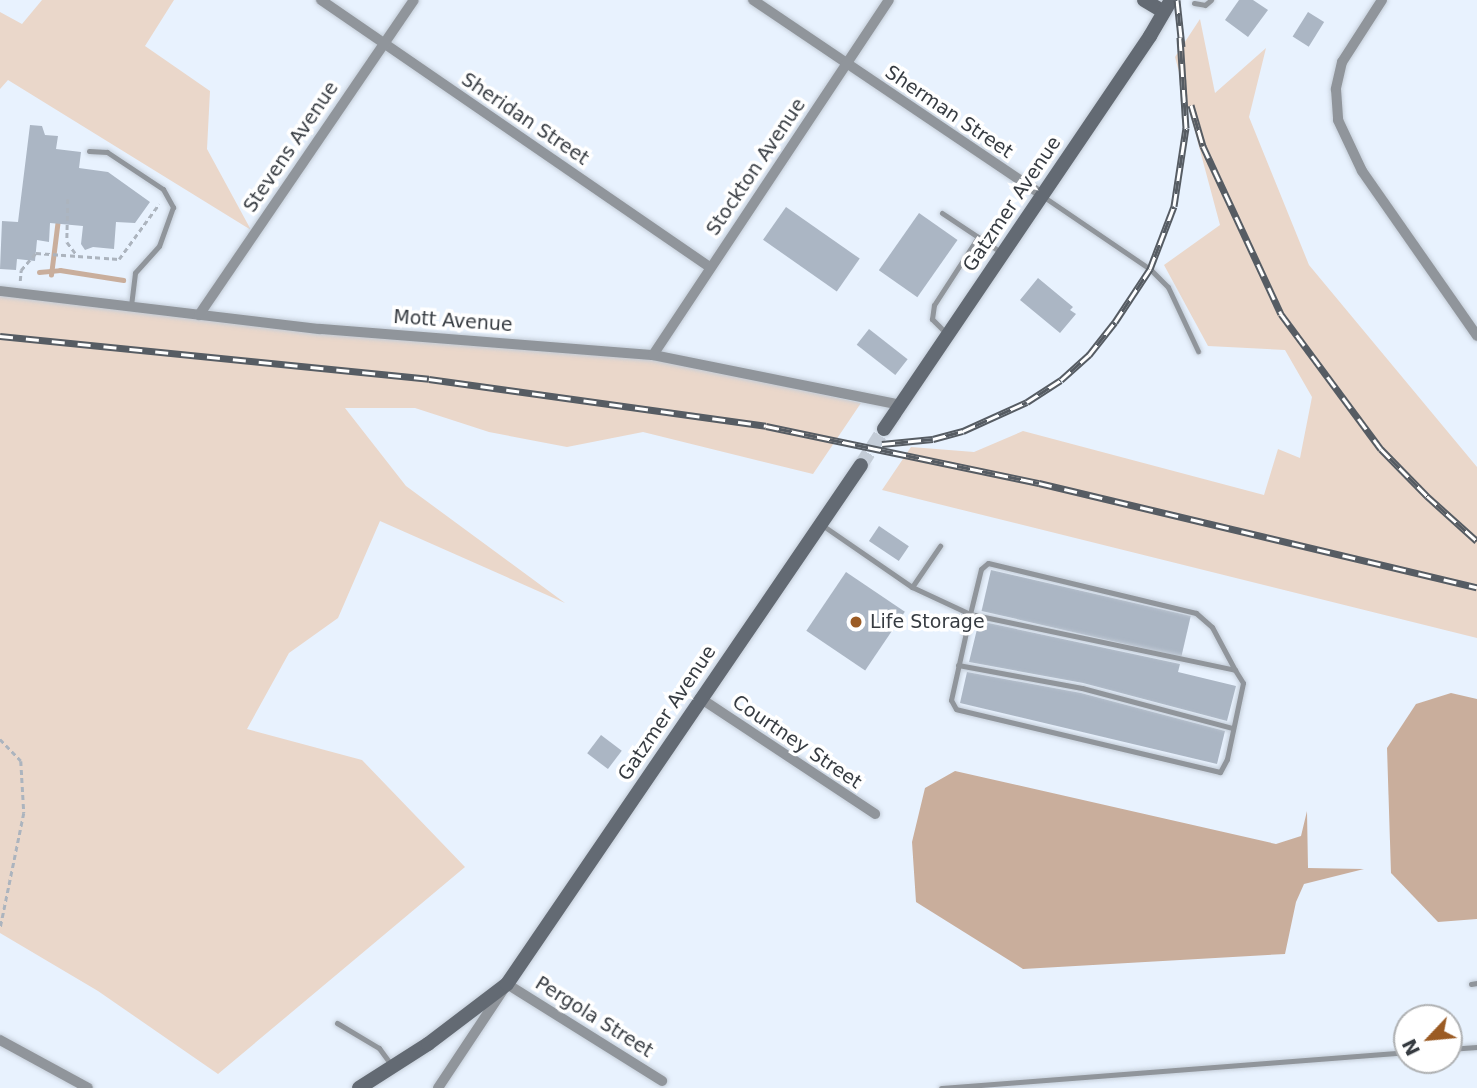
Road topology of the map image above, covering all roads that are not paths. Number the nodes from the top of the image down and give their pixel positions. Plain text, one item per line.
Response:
1 (321, 0) edge
2 (414, 0) edge
3 (753, 0) edge
4 (889, 0) edge
5 (1144, 0) edge
6 (1211, 0) edge
7 (1382, 0) edge
8 (1195, 3) dead end
9 (1164, 4) edge
10 (383, 44) junction
11 (847, 64) junction
12 (89, 151) dead end
13 (1042, 195) junction
14 (942, 213) dead end
15 (978, 237) junction
16 (1002, 253) junction
17 (710, 267) junction
18 (0, 291) edge
19 (131, 306) junction
20 (199, 315) junction
21 (948, 334) junction
22 (1477, 336) edge
23 (1198, 351) dead end
24 (653, 355) junction
25 (901, 405) junction
26 (884, 429) tunnel mouth
27 (861, 465) tunnel mouth
28 (819, 524) junction
29 (940, 546) dead end
30 (912, 587) junction
31 (970, 614) junction
32 (958, 665) junction
33 (1235, 670) junction
34 (700, 698) junction
35 (1232, 728) junction
36 (875, 814) dead end
37 (506, 984) junction
38 (337, 1023) dead end
39 (0, 1040) edge
40 (1393, 1053) edge
41 (393, 1067) junction
42 (662, 1081) dead end
43 (88, 1088) edge
44 (359, 1088) edge
45 (438, 1088) edge
46 (941, 1088) edge

1 - 10 street, Sheridan Street
2 - 10 street, Stevens Avenue
3 - 11 street, Sherman Street
4 - 11 street, Stockton Avenue
5 - 9 street
6 - 8 lane
7 - 22 street
9 - 13 street, Gatzmer Avenue
10 - 17 street, Sheridan Street
10 - 20 street, Stevens Avenue
11 - 13 street, Sherman Street
11 - 17 street, Stockton Avenue
12 - 19 lane
13 - 16 street, Gatzmer Avenue
13 - 23 lane, Sherman Street
14 - 15 lane
15 - 16 lane
15 - 21 lane
16 - 21 street, Gatzmer Avenue
17 - 24 street, Stockton Avenue
18 - 19 street, Mott Avenue
19 - 20 street, Mott Avenue
20 - 24 street, Mott Avenue
21 - 25 street, Gatzmer Avenue
24 - 25 street, Mott Avenue
25 - 26 street, Gatzmer Avenue
27 - 28 street, Gatzmer Avenue
28 - 30 lane
28 - 34 street, Gatzmer Avenue
29 - 30 lane
30 - 31 lane
31 - 32 lane
31 - 33 lane
31 - 33 lane
32 - 35 lane
32 - 35 lane
33 - 35 lane
34 - 36 street, Courtney Street
34 - 37 street, Gatzmer Avenue
37 - 41 street, Gatzmer Avenue
37 - 42 street, Pergola Street
37 - 45 street
38 - 41 lane
39 - 43 street
40 - 46 lane
41 - 44 street, Gatzmer Avenue

